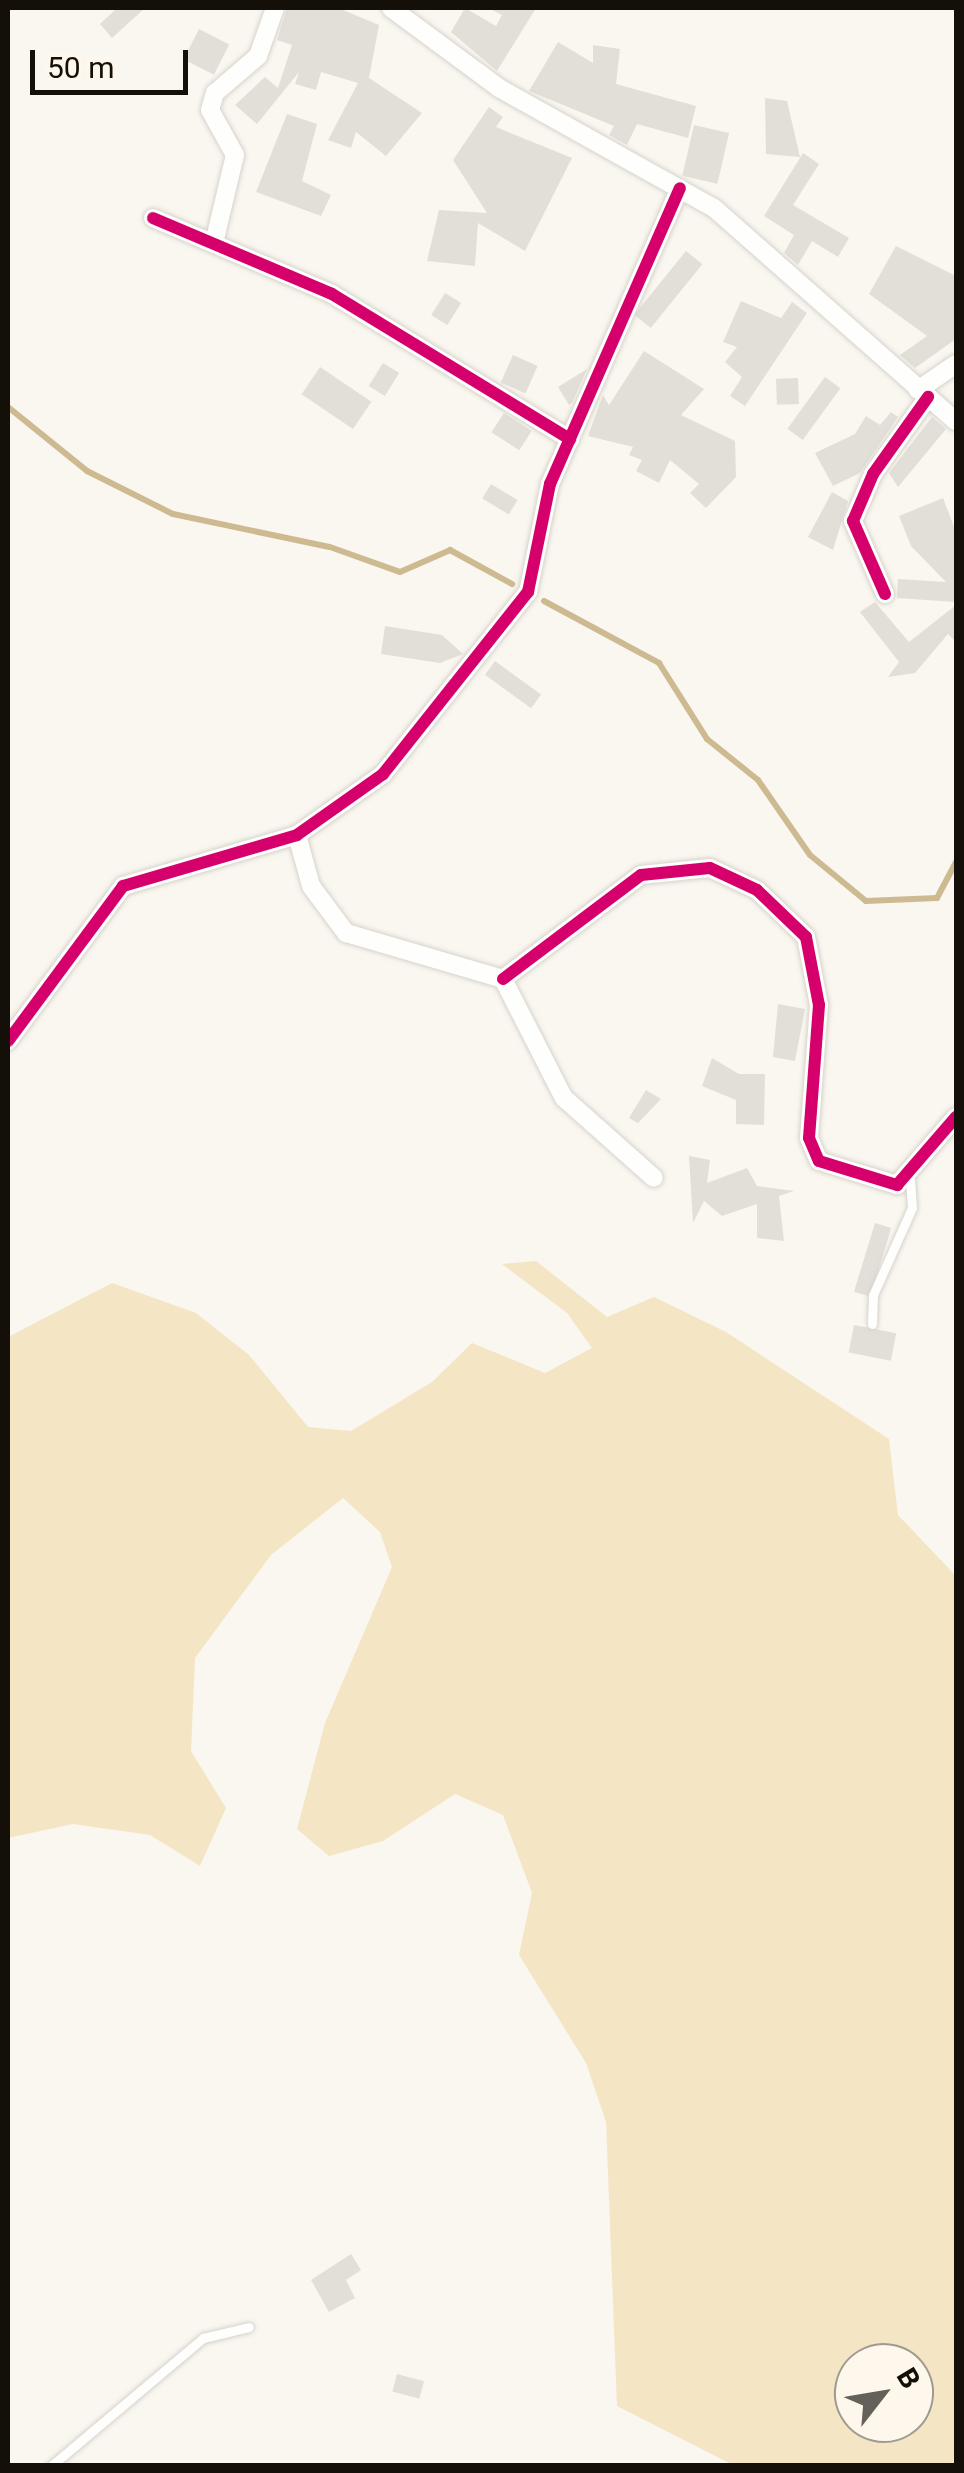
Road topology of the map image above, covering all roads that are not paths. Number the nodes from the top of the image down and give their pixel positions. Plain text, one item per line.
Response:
1 (275, 8) edge
2 (391, 8) edge
3 (680, 188) junction
4 (154, 218) dead end
5 (214, 243) junction
6 (956, 364) edge
7 (923, 394) junction
8 (956, 421) edge
9 (570, 439) junction
10 (885, 594) dead end
11 (297, 835) junction
12 (503, 980) junction
13 (8, 1040) edge
14 (956, 1117) edge
15 (654, 1178) dead end
16 (910, 1179) junction
17 (872, 1324) dead end
18 (249, 2328) dead end
19 (51, 2466) edge

1 - 5 street
2 - 3 street
3 - 7 street
3 - 9 street
4 - 5 street
5 - 9 street
6 - 7 street
7 - 8 street
7 - 10 street
9 - 11 street
11 - 12 street
11 - 13 street
12 - 15 street
12 - 16 street
14 - 16 street
16 - 17 lane
18 - 19 lane

